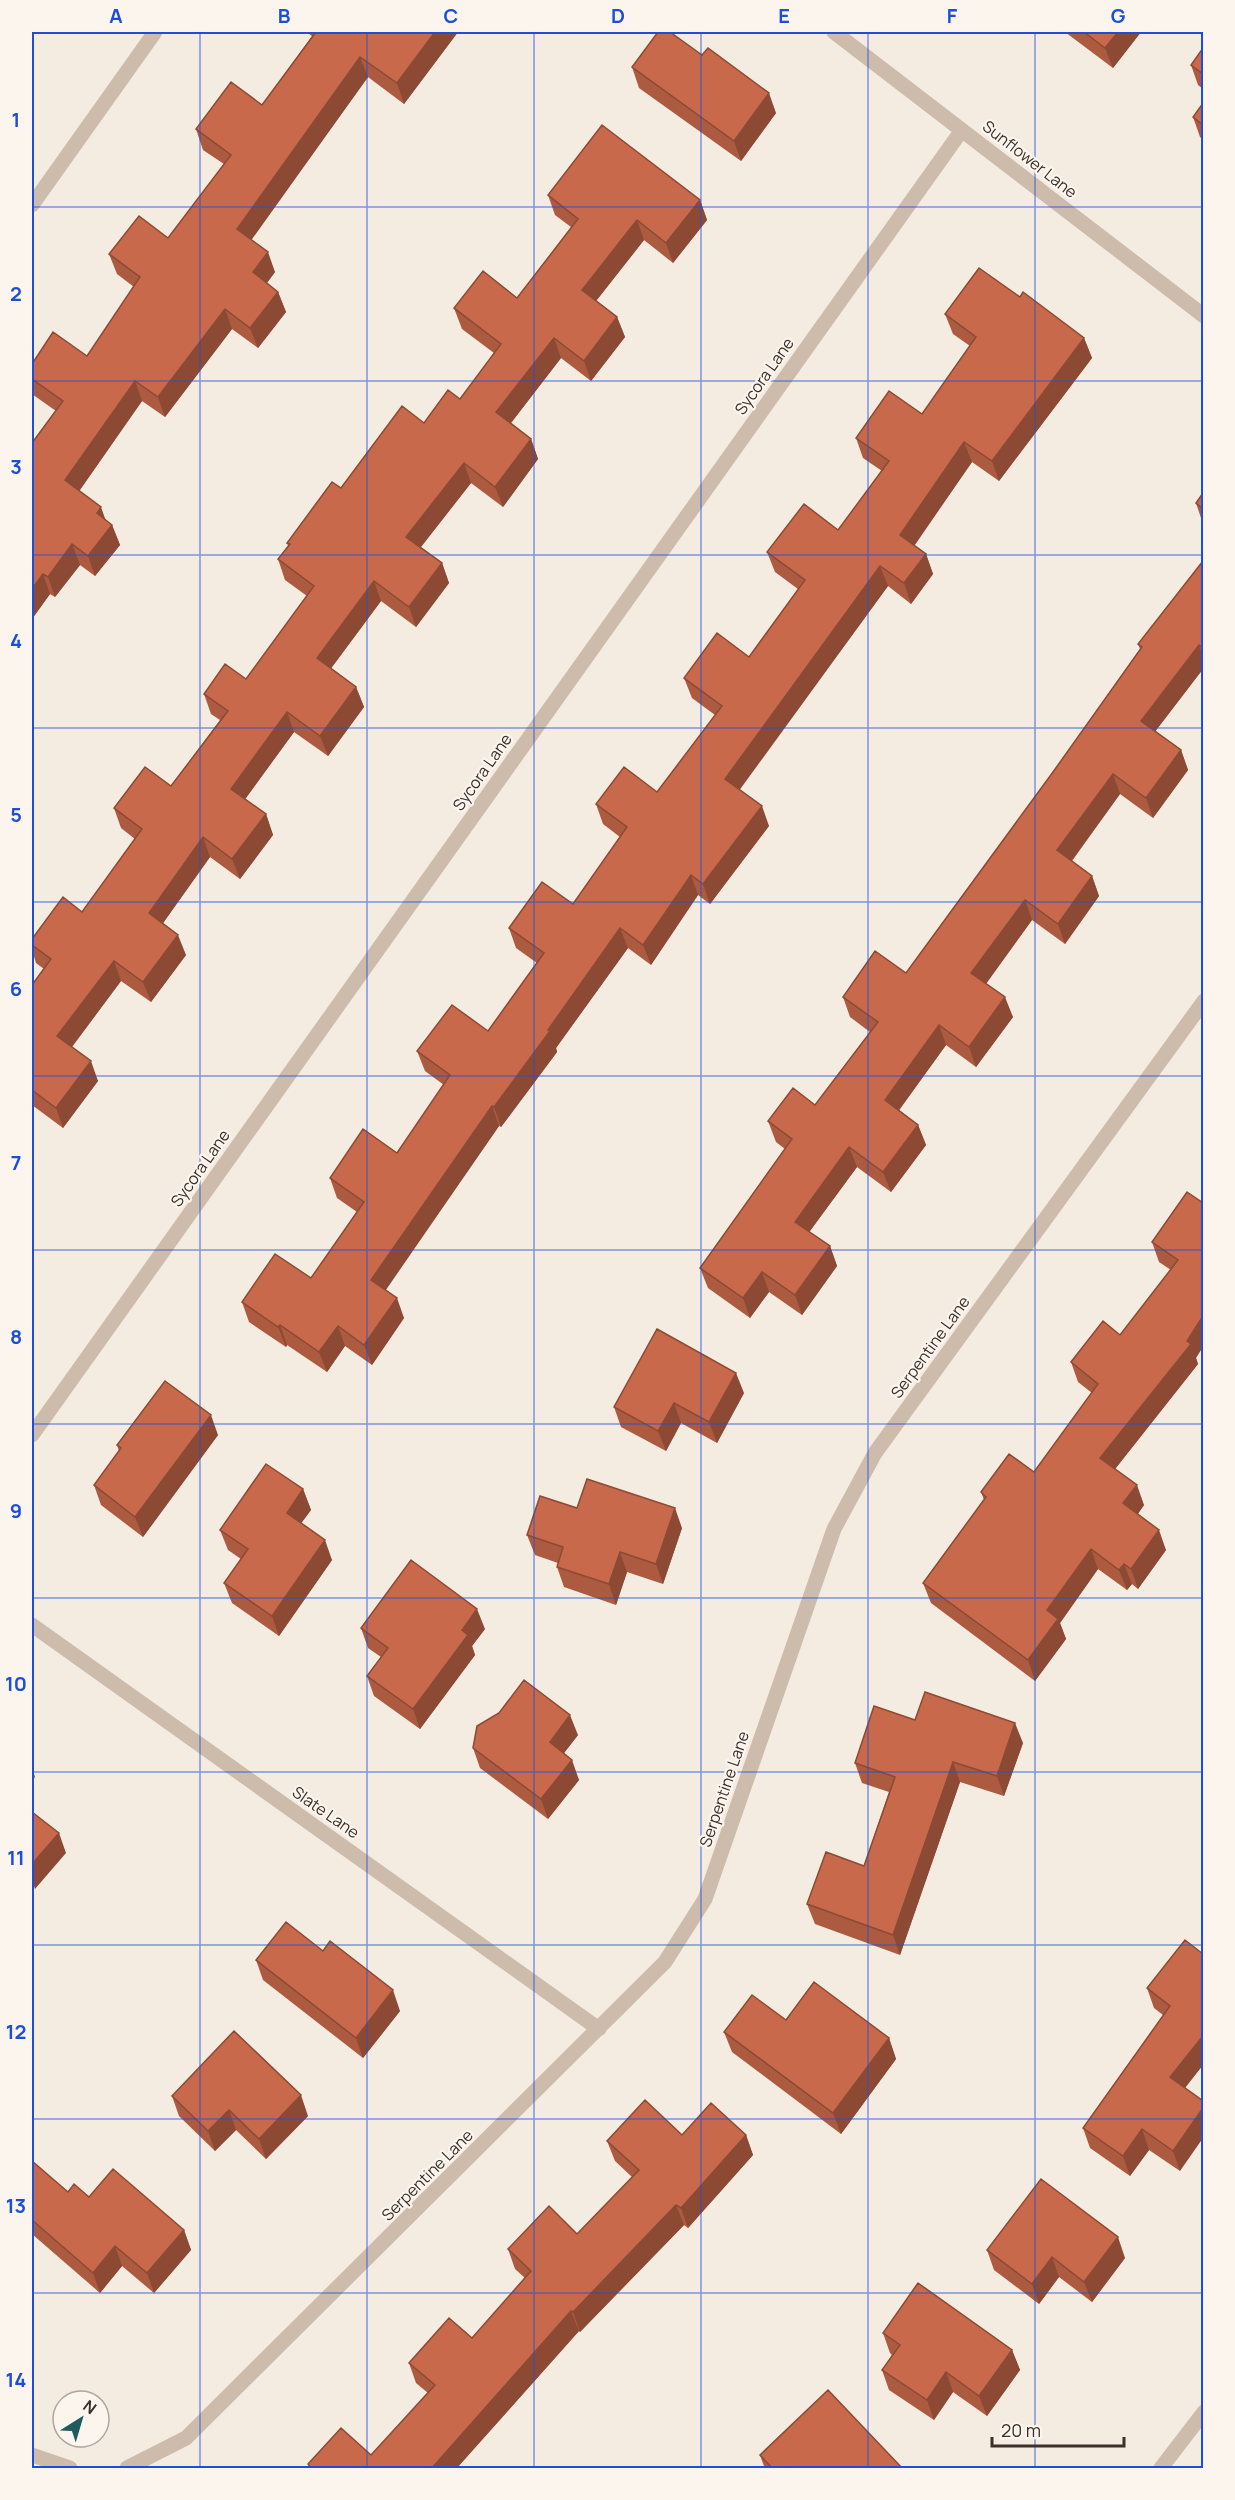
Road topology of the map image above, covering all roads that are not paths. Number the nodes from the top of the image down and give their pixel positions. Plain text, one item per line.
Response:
1 (155, 32) edge
2 (834, 32) edge
3 (962, 130) junction
4 (32, 205) edge
5 (1203, 316) edge
6 (1203, 1001) edge
7 (32, 1435) edge
8 (32, 1625) edge
9 (599, 2029) junction
10 (1203, 2412) edge
11 (32, 2455) edge
12 (70, 2469) edge
13 (127, 2469) edge
14 (1161, 2469) edge

1 - 4 street
2 - 3 street, Sunflower Lane
3 - 5 street, Sunflower Lane
3 - 7 street, Sycora Lane
6 - 9 street, Serpentine Lane
8 - 9 street, Slate Lane
9 - 13 street, Serpentine Lane
10 - 14 street
11 - 12 street

